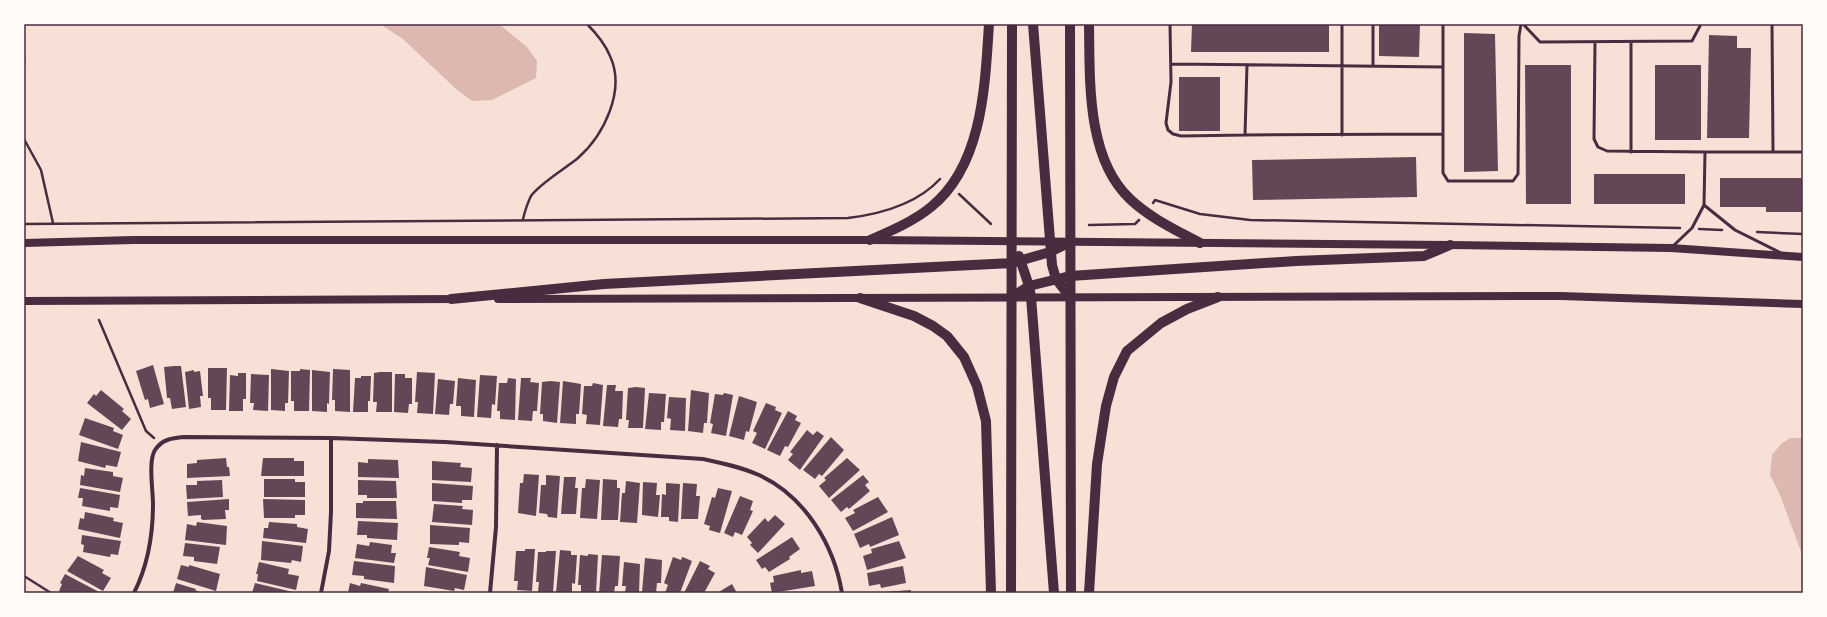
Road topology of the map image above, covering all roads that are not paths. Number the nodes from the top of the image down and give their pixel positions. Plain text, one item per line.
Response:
1 (989, 24) edge
2 (1012, 24) edge
3 (1033, 24) edge
4 (1070, 24) edge
5 (1089, 24) edge
6 (1170, 24) edge
7 (1342, 24) edge
8 (1372, 24) edge
9 (1443, 24) edge
10 (1522, 24) edge
11 (1701, 24) edge
12 (1772, 24) edge
13 (1595, 42) junction
14 (1631, 42) junction
15 (1171, 64) junction
16 (1247, 65) junction
17 (1342, 66) junction
18 (1373, 66) junction
19 (1444, 67) junction
20 (1443, 134) junction
21 (1246, 135) junction
22 (1342, 135) junction
23 (1631, 152) junction
24 (1705, 152) junction
25 (1773, 152) junction
26 (1803, 152) edge
27 (1704, 205) junction
28 (870, 240) junction
29 (1012, 241) junction
30 (1070, 242) junction
31 (24, 243) edge
32 (1200, 243) junction
33 (1450, 245) junction
34 (1050, 247) junction
35 (1671, 248) junction
36 (1788, 256) junction
37 (1803, 257) edge
38 (1017, 262) junction
39 (1070, 276) junction
40 (1056, 279) junction
41 (1030, 291) junction
42 (1012, 297) junction
43 (1070, 297) junction
44 (1218, 297) junction
45 (860, 298) junction
46 (451, 299) junction
47 (24, 301) edge
48 (1803, 304) edge
49 (330, 438) junction
50 (496, 445) junction
51 (134, 593) edge
52 (321, 593) edge
53 (490, 593) edge
54 (842, 593) edge
55 (991, 593) edge
56 (1011, 593) edge
57 (1054, 593) edge
58 (1071, 593) edge
59 (1089, 593) edge

1 - 28 main road
2 - 29 main road
3 - 34 main road
4 - 30 main road
5 - 32 main road
6 - 15 lane
7 - 17 lane
8 - 18 lane
9 - 19 lane
10 - 13 lane
10 - 20 lane
11 - 14 lane
12 - 25 lane
13 - 14 lane
13 - 23 lane
14 - 23 lane
15 - 16 lane
15 - 21 lane
16 - 17 lane
16 - 21 lane
17 - 18 lane
17 - 22 lane
18 - 19 lane
19 - 20 lane
20 - 22 lane
21 - 22 lane
23 - 24 lane
24 - 25 lane
24 - 27 lane
25 - 26 lane
27 - 35 lane
27 - 36 lane
28 - 29 main road
28 - 31 main road
29 - 34 main road
29 - 38 main road
30 - 32 main road
30 - 34 main road
30 - 39 main road
32 - 33 main road
33 - 35 main road
33 - 39 main road
34 - 38 main road
34 - 40 main road
35 - 36 main road
36 - 37 main road
38 - 41 main road
38 - 42 main road
38 - 46 main road
39 - 40 main road
39 - 43 main road
40 - 41 main road
40 - 43 main road
41 - 42 main road
41 - 43 main road
41 - 57 main road
42 - 45 main road
42 - 56 main road
43 - 44 main road
43 - 58 main road
44 - 48 main road
44 - 59 main road
45 - 46 main road
45 - 55 main road
46 - 47 main road
49 - 50 street
49 - 51 street
49 - 52 street
50 - 53 street
50 - 54 street

